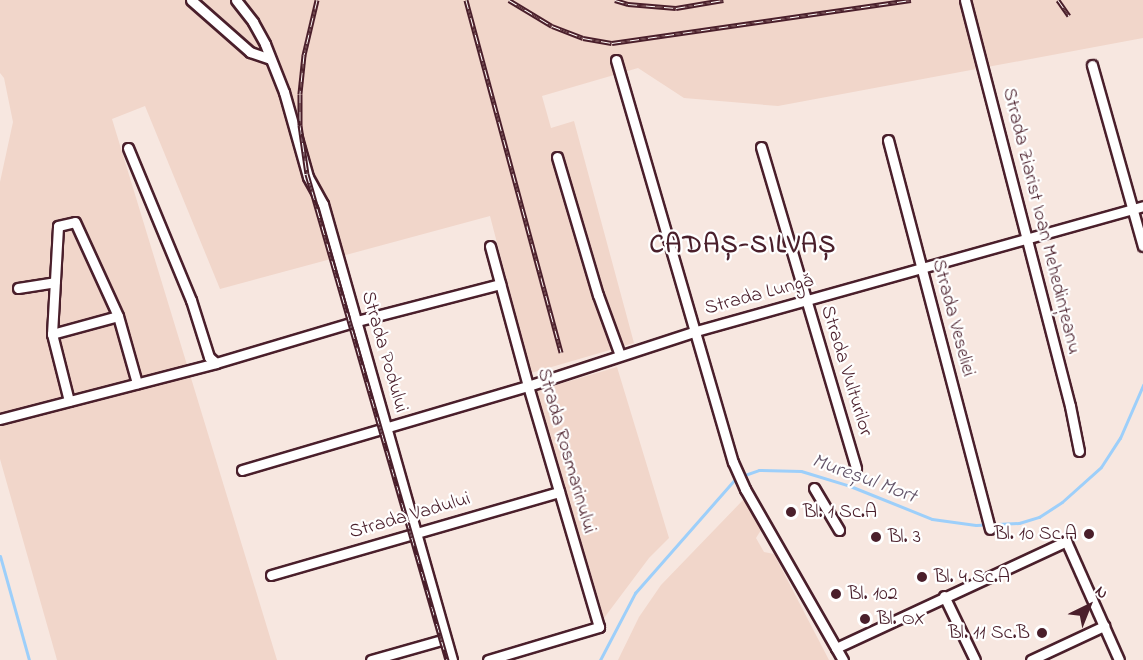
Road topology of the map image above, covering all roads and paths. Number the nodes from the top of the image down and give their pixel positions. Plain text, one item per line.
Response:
1 (190, 0) edge
2 (236, 0) edge
3 (965, 0) edge
4 (270, 59) junction
5 (616, 60) dead end
6 (1092, 65) dead end
7 (888, 140) dead end
8 (761, 147) dead end
9 (128, 148) dead end
10 (557, 157) dead end
11 (1138, 207) edge
12 (1026, 239) junction
13 (490, 246) dead end
14 (1143, 246) edge
15 (921, 268) junction
16 (55, 282) junction
17 (500, 284) junction
18 (18, 288) dead end
19 (806, 301) junction
20 (118, 316) junction
21 (357, 321) junction
22 (696, 331) junction
23 (52, 334) junction
24 (620, 355) junction
25 (216, 363) junction
26 (137, 383) junction
27 (528, 386) junction
28 (69, 401) junction
29 (0, 419) edge
30 (386, 427) junction
31 (1079, 451) dead end
32 (856, 468) dead end
33 (242, 470) dead end
34 (814, 488) dead end
35 (559, 492) junction
36 (990, 529) dead end
37 (839, 530) dead end
38 (416, 532) junction
39 (271, 575) dead end
40 (944, 596) junction
41 (1104, 626) junction
42 (445, 639) junction
43 (836, 648) junction
44 (371, 660) edge
45 (452, 660) edge
46 (488, 660) edge
47 (843, 660) edge
48 (975, 660) edge
49 (1031, 660) edge
50 (1119, 660) edge

1 - 4 street
2 - 4 street, Strada Podului
3 - 12 street, Strada Ziarist Ioan Mehedințeanu
4 - 21 street, Strada Podului
5 - 22 street
6 - 11 street
7 - 15 street, Strada Veseliei
8 - 19 street, Strada Vulturilor
9 - 25 street
10 - 24 street
11 - 12 street, Strada Lungă
11 - 14 street
12 - 15 street, Strada Lungă
12 - 31 street, Strada Ziarist Ioan Mehedințeanu
13 - 17 street, Strada Rosmarinului
15 - 19 street, Strada Lungă
15 - 36 street, Strada Veseliei
16 - 18 street
16 - 20 street
16 - 23 street
17 - 21 street
17 - 27 street, Strada Rosmarinului
19 - 22 street, Strada Lungă
19 - 32 street, Strada Vulturilor
20 - 23 street
20 - 26 street
21 - 25 street
21 - 30 street, Strada Podului
22 - 24 street, Strada Lungă
22 - 43 street
23 - 28 street
24 - 27 street, Strada Lungă
25 - 26 street
26 - 28 street
27 - 30 street, Strada Lungă
27 - 35 street, Strada Rosmarinului
28 - 29 street
30 - 33 street, Strada Lungă
30 - 38 street, Strada Podului
34 - 37 street
35 - 38 street, Strada Vadului
35 - 46 street, Strada Rosmarinului
38 - 39 street, Strada Vadului
38 - 42 street, Strada Podului
40 - 41 street
40 - 43 street
40 - 48 street
41 - 49 street
41 - 50 street
42 - 44 street
42 - 45 street, Strada Podului
43 - 47 street

